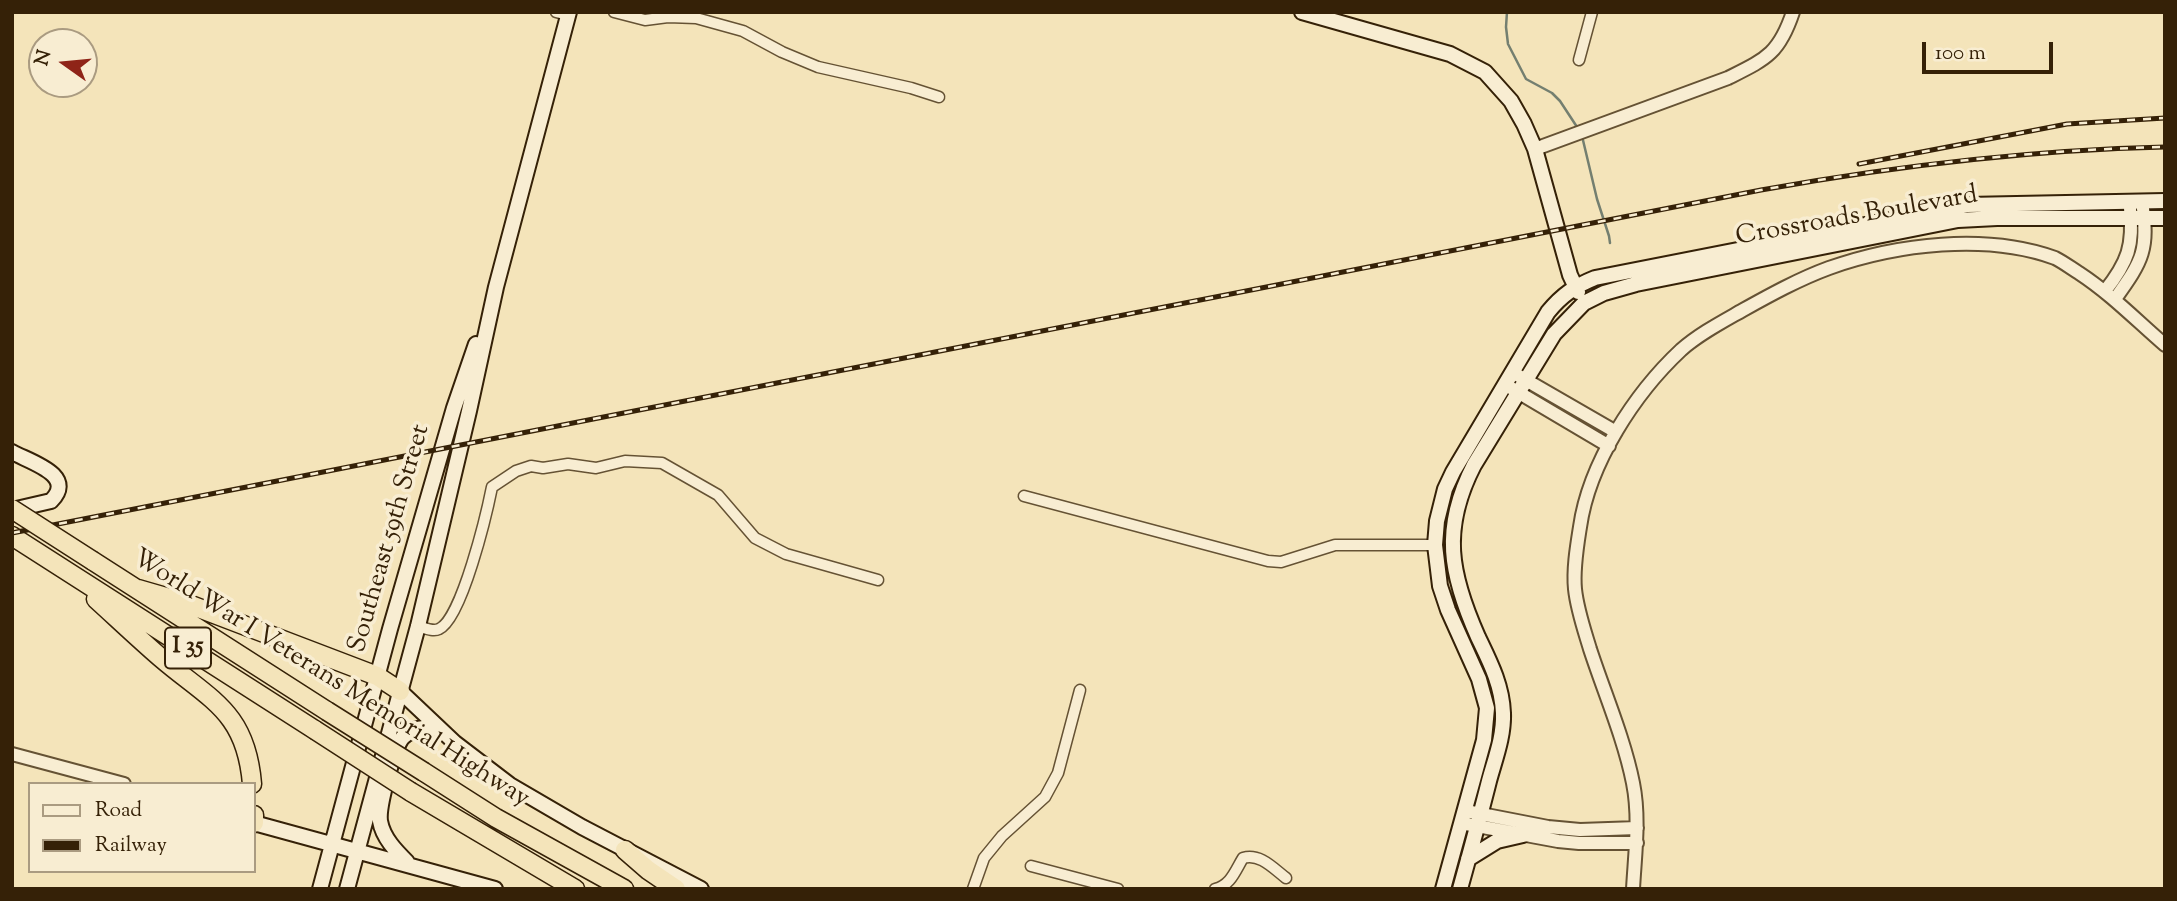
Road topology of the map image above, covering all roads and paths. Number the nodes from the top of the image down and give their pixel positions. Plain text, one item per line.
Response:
1 (614, 12) edge
2 (1301, 12) edge
3 (1592, 12) edge
4 (1793, 12) edge
5 (564, 13) edge
6 (1579, 60) dead end
7 (939, 97) dead end
8 (1535, 149) junction
9 (2136, 201) junction
10 (2165, 201) edge
11 (2165, 218) edge
12 (2138, 219) junction
13 (496, 286) junction
14 (1576, 286) junction
15 (2110, 295) junction
16 (1584, 303) junction
17 (2165, 345) edge
18 (1508, 378) junction
19 (1522, 386) junction
20 (1616, 432) junction
21 (1609, 446) junction
22 (12, 452) edge
23 (1024, 496) dead end
24 (12, 510) edge
25 (12, 536) edge
26 (1435, 545) junction
27 (60, 567) junction
28 (878, 580) dead end
29 (138, 589) junction
30 (418, 625) junction
31 (377, 676) junction
32 (1080, 690) dead end
33 (400, 691) junction
34 (439, 729) junction
35 (12, 754) edge
36 (117, 782) edge
37 (251, 782) edge
38 (1463, 817) junction
39 (1479, 820) junction
40 (256, 824) edge
41 (1637, 828) junction
42 (1523, 835) junction
43 (1637, 842) junction
44 (332, 844) junction
45 (357, 850) junction
46 (625, 850) junction
47 (1468, 859) junction
48 (409, 864) junction
49 (1031, 866) dead end
50 (1286, 878) dead end
51 (320, 889) edge
52 (347, 889) edge
53 (495, 889) edge
54 (575, 889) edge
55 (624, 889) edge
56 (676, 889) edge
57 (701, 889) edge
58 (973, 889) edge
59 (1118, 889) edge
60 (1215, 889) edge
61 (1443, 889) edge
62 (1460, 889) edge
63 (1633, 889) edge

1 - 7 street
2 - 8 main road
3 - 6 street
4 - 8 street
5 - 13 main road, Southeast 59th Street
8 - 14 main road
9 - 10 main road, Crossroads Boulevard
9 - 12 street
9 - 14 main road, Crossroads Boulevard
11 - 12 main road, Crossroads Boulevard
12 - 15 street
12 - 16 main road, Crossroads Boulevard
13 - 30 main road, Southeast 59th Street
13 - 31 main road, Southeast 59th Street
14 - 16 main road
14 - 18 main road
15 - 17 street
15 - 20 street
16 - 19 main road
18 - 19 street
18 - 26 main road
19 - 20 street
19 - 21 street
19 - 39 main road
20 - 21 street
21 - 41 street
22 - 24 main road
23 - 26 street
24 - 29 highway, World War I Veterans Memorial Highway / I 35, bridge
25 - 27 highway, World War I Veterans Memorial Highway / I 35
26 - 38 main road
27 - 37 highway
27 - 54 highway, World War I Veterans Memorial Highway / I 35, bridge
28 - 30 street
29 - 31 highway
29 - 55 highway, World War I Veterans Memorial Highway / I 35, bridge
30 - 33 main road, Southeast 59th Street
31 - 33 highway
31 - 44 main road, Southeast 59th Street
32 - 58 street
33 - 34 main road
33 - 45 main road, Southeast 59th Street
34 - 46 main road
34 - 48 main road
35 - 36 street
38 - 39 street
38 - 61 main road
39 - 41 street
39 - 42 street
39 - 47 main road
40 - 44 main road
41 - 43 street
42 - 43 street
42 - 47 main road
43 - 63 street
44 - 45 main road
44 - 51 main road, Southeast 59th Street
45 - 48 main road
45 - 52 main road, Southeast 59th Street
46 - 56 highway
46 - 57 main road
47 - 62 main road
48 - 53 main road
49 - 59 street
50 - 60 street

